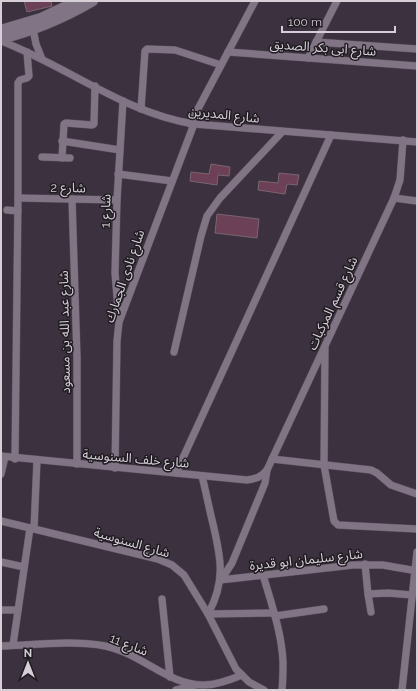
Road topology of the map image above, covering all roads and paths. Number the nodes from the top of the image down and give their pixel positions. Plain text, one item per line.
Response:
1 (77, 1) edge
2 (93, 1) edge
3 (245, 1) edge
4 (337, 1) edge
5 (254, 3) edge
6 (59, 5) edge
7 (33, 29) junction
8 (1, 30) edge
9 (1, 40) edge
10 (316, 42) junction
11 (417, 49) edge
12 (27, 52) junction
13 (228, 52) junction
14 (308, 58) junction
15 (42, 59) junction
16 (221, 65) junction
17 (417, 66) edge
18 (95, 86) junction
19 (123, 101) junction
20 (141, 109) junction
21 (192, 124) junction
22 (282, 132) junction
23 (331, 135) junction
24 (403, 140) junction
25 (62, 141) junction
26 (417, 142) edge
27 (120, 150) junction
28 (42, 157) dead end
29 (62, 158) junction
30 (70, 158) dead end
31 (118, 174) junction
32 (172, 182) junction
33 (18, 198) junction
34 (394, 198) junction
35 (72, 199) junction
36 (117, 200) junction
37 (417, 200) edge
38 (7, 210) dead end
39 (18, 211) junction
40 (119, 322) junction
41 (325, 345) junction
42 (174, 352) dead end
43 (3, 457) edge
44 (15, 458) junction
45 (272, 458) junction
46 (37, 460) junction
47 (76, 464) junction
48 (324, 465) junction
49 (115, 468) junction
50 (267, 470) junction
51 (176, 473) junction
52 (1, 474) edge
53 (202, 476) junction
54 (417, 494) edge
55 (1, 521) edge
56 (32, 528) junction
57 (417, 529) edge
58 (417, 552) edge
59 (1, 562) edge
60 (365, 564) junction
61 (24, 567) junction
62 (416, 571) edge
63 (263, 575) junction
64 (220, 580) junction
65 (368, 594) junction
66 (412, 595) junction
67 (162, 599) dead end
68 (324, 609) dead end
69 (1, 610) edge
70 (18, 610) junction
71 (372, 612) dead end
72 (208, 614) junction
73 (274, 615) junction
74 (13, 645) junction
75 (1, 646) edge
76 (242, 675) junction
77 (170, 677) junction
78 (195, 685) junction
79 (176, 690) edge
80 (264, 690) edge
81 (282, 690) edge
82 (402, 690) edge

1 - 6 street
2 - 7 street
3 - 5 street
4 - 10 street
5 - 13 street, شارع نادى الجمارك
6 - 8 street
7 - 9 street
7 - 15 street
9 - 12 street, شارع المديرين
10 - 11 street, شارع ابى بكر الصديق
10 - 14 street
12 - 15 street, شارع المديرين
12 - 33 street
13 - 14 street, شارع ابى بكر الصديق
13 - 16 street, شارع نادى الجمارك
14 - 17 street, شارع ابى بكر الصديق
15 - 18 street, شارع المديرين
16 - 20 street
16 - 21 street, شارع نادى الجمارك
18 - 19 street, شارع المديرين
18 - 25 street
19 - 20 street, شارع المديرين
19 - 27 street, شارع 1
20 - 21 street, شارع المديرين
21 - 22 street, شارع المديرين
21 - 32 street, شارع نادى الجمارك
22 - 23 street, شارع المديرين
22 - 42 street
23 - 24 street, شارع المديرين
23 - 51 street
24 - 26 street, شارع المديرين
24 - 34 street, شارع قسم المركبات
25 - 27 street
25 - 29 street
27 - 31 street, شارع 1
28 - 29 street
29 - 30 street
31 - 32 street
31 - 36 street, شارع 1
32 - 40 street, شارع نادى الجمارك
33 - 35 street, شارع 2
33 - 39 street
34 - 37 street
34 - 41 street, شارع قسم المركبات
35 - 36 street, شارع 2
35 - 47 street, شارع عبد الله بن مسعود
36 - 40 street, شارع 1
38 - 39 street
39 - 44 street
40 - 49 street, شارع نادى الجمارك
41 - 45 street, شارع قسم المركبات
41 - 48 street
43 - 44 street, شارع خلف السنوسية
43 - 52 street
44 - 46 street, شارع خلف السنوسية
45 - 48 street
45 - 50 street, شارع قسم المركبات
46 - 47 street, شارع خلف السنوسية
46 - 56 street
47 - 49 street, شارع خلف السنوسية
48 - 54 street
48 - 57 street
49 - 51 street, شارع خلف السنوسية
50 - 53 street, شارع خلف السنوسية
50 - 64 street, شارع قسم المركبات
51 - 53 street, شارع خلف السنوسية
53 - 64 street
55 - 56 street, شارع السنوسية
56 - 61 street
56 - 72 street, شارع السنوسية
58 - 62 street
59 - 61 street
60 - 62 street, شارع سليمان ابو قديرة
60 - 63 street, شارع سليمان ابو قديرة
60 - 65 street
61 - 70 street
62 - 66 street
63 - 64 street, شارع سليمان ابو قديرة
63 - 73 street
64 - 72 street
65 - 66 street
65 - 71 street
66 - 82 street
67 - 77 street
68 - 73 street
69 - 70 street
70 - 74 street
72 - 73 street
72 - 76 street, شارع السنوسية
73 - 81 street
74 - 75 street, شارع 11
74 - 77 street, شارع 11
76 - 78 street, شارع 11
76 - 80 street, شارع السنوسية
77 - 78 street, شارع 11
78 - 79 street

